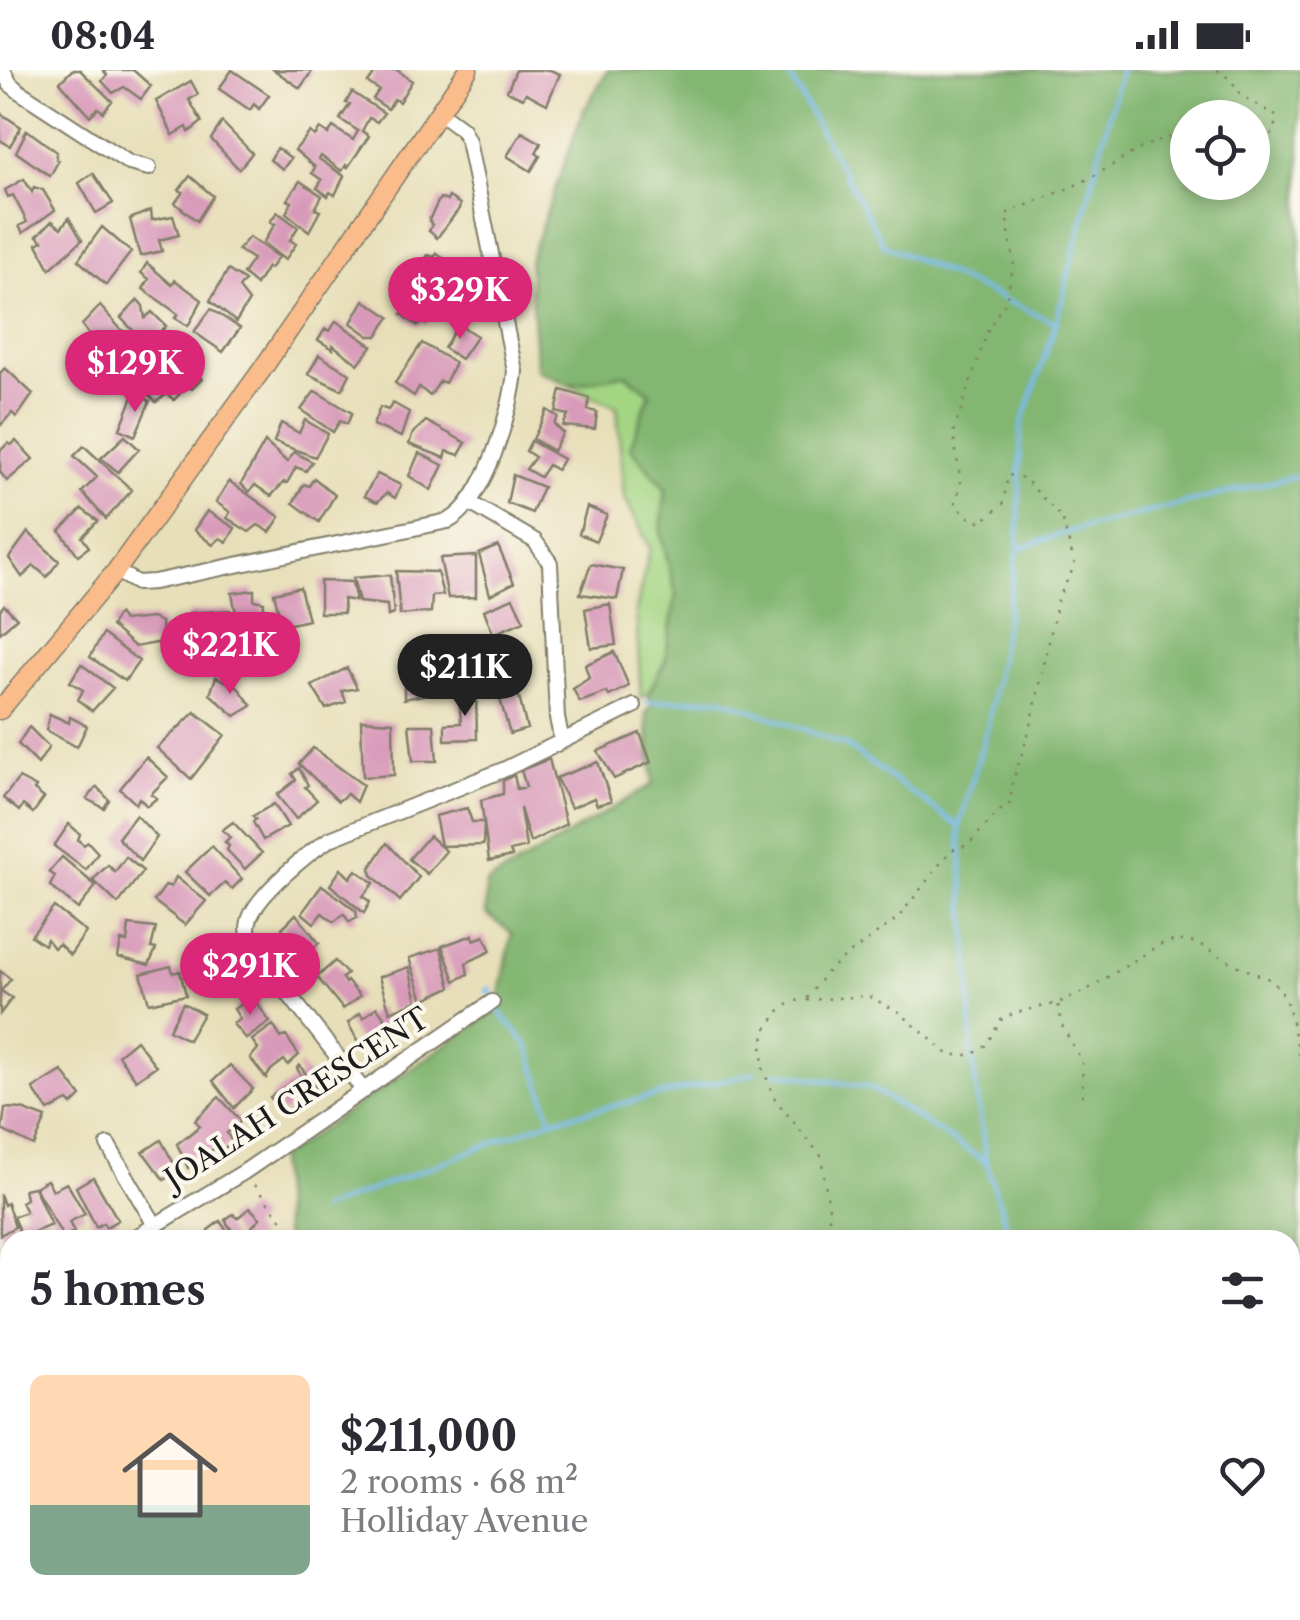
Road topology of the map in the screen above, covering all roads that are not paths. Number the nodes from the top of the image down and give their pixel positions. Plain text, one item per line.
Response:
1 (3, 70) edge
2 (468, 70) edge
3 (440, 112) junction
4 (149, 168) dead end
5 (470, 503) junction
6 (116, 571) junction
7 (634, 706) dead end
8 (0, 710) edge
9 (562, 741) junction
10 (250, 941) junction
11 (228, 947) dead end
12 (492, 1002) dead end
13 (364, 1091) junction
14 (108, 1145) dead end
15 (155, 1225) junction
16 (147, 1230) edge

1 - 4 street
2 - 3 main road
3 - 5 street
3 - 6 main road
5 - 6 street
5 - 9 street
6 - 8 main road
7 - 9 street
9 - 10 street
10 - 11 street
10 - 13 street
12 - 13 street, JOALAH CRESCENT
13 - 15 street, JOALAH CRESCENT
14 - 15 street
15 - 16 street, JOALAH CRESCENT

